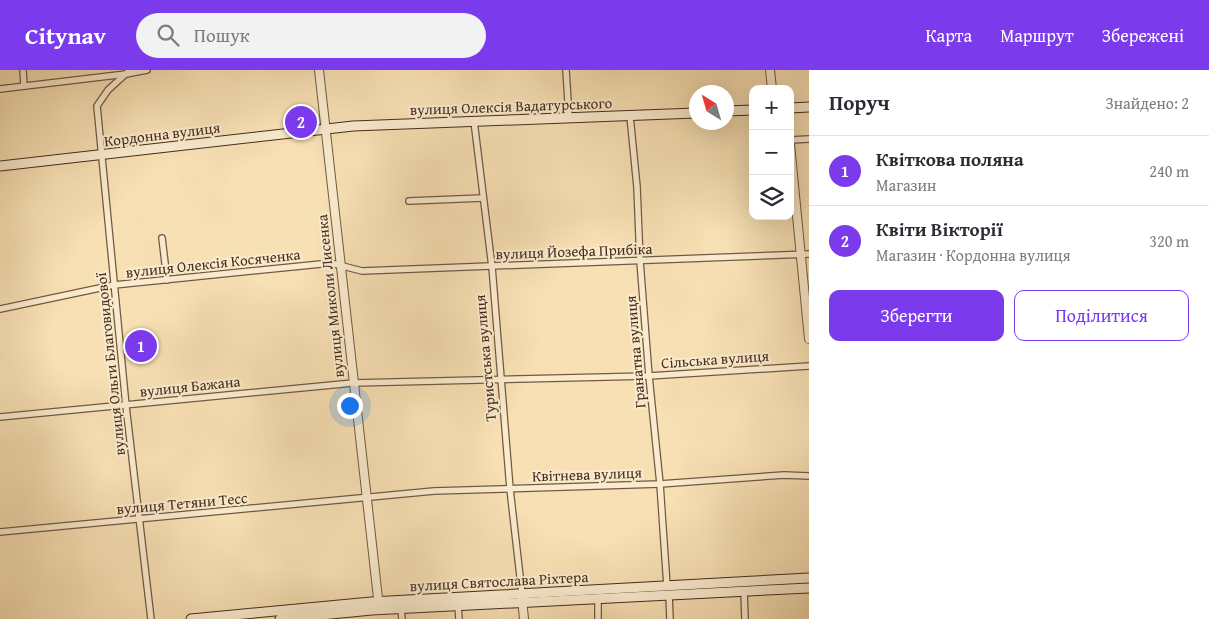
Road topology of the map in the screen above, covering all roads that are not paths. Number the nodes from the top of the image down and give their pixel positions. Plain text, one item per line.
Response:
1 (23, 70) edge
2 (147, 70) edge
3 (319, 70) edge
4 (566, 70) edge
5 (770, 70) edge
6 (128, 72) edge
7 (772, 85) edge
8 (24, 86) junction
9 (0, 88) edge
10 (809, 107) edge
11 (794, 108) edge
12 (749, 110) edge
13 (734, 111) edge
14 (689, 113) edge
15 (630, 116) junction
16 (569, 117) junction
17 (474, 120) junction
18 (327, 129) junction
19 (809, 139) edge
20 (794, 140) edge
21 (101, 155) junction
22 (0, 166) edge
23 (794, 172) edge
24 (483, 198) junction
25 (409, 201) dead end
26 (162, 238) dead end
27 (806, 254) edge
28 (640, 261) junction
29 (340, 265) junction
30 (492, 267) junction
31 (167, 280) junction
32 (114, 285) junction
33 (0, 309) edge
34 (809, 339) edge
35 (809, 366) edge
36 (649, 376) junction
37 (501, 379) junction
38 (353, 383) junction
39 (126, 406) junction
40 (0, 417) edge
41 (809, 476) edge
42 (660, 484) junction
43 (510, 489) junction
44 (366, 498) junction
45 (139, 519) junction
46 (0, 532) edge
47 (809, 578) edge
48 (809, 588) edge
49 (668, 590) junction
50 (744, 591) junction
51 (522, 598) junction
52 (598, 598) junction
53 (378, 606) junction
54 (458, 606) junction
55 (402, 608) junction
56 (342, 616) edge
57 (152, 619) edge
58 (191, 619) edge
59 (280, 619) edge
60 (286, 619) edge
61 (402, 619) edge
62 (459, 619) edge
63 (524, 619) edge
64 (598, 619) edge
65 (670, 619) edge
66 (745, 619) edge

1 - 8 street
2 - 6 street
3 - 18 street, вулиця Миколи Лисенка
4 - 16 street
5 - 7 street
6 - 8 street
6 - 21 street, вулиця Ольги Благовидової
8 - 9 street
10 - 11 main road
12 - 13 main road
14 - 15 main road, вулиця Олексія Вадатурського
15 - 16 main road, вулиця Олексія Вадатурського
15 - 28 street, Гранатна вулиця
16 - 17 main road, вулиця Олексія Вадатурського
17 - 18 main road, вулиця Олексія Вадатурського
17 - 24 street, Туристська вулиця
18 - 21 main road, Кордонна вулиця
18 - 29 street, вулиця Миколи Лисенка
19 - 20 street
21 - 22 main road, Кордонна вулиця
21 - 32 street, вулиця Ольги Благовидової
23 - 27 street
24 - 25 street
24 - 30 street, Туристська вулиця
26 - 31 street
27 - 28 street, вулиця Йозефа Прибіка
27 - 34 street
28 - 30 street, вулиця Йозефа Прибіка
28 - 36 street, Гранатна вулиця
29 - 30 street, вулиця Йозефа Прибіка
29 - 31 street, вулиця Олексія Косяченка
29 - 38 street, вулиця Миколи Лисенка
30 - 37 street, Туристська вулиця
31 - 32 street, вулиця Олексія Косяченка
32 - 33 street, вулиця Олексія Косяченка
32 - 39 street, вулиця Ольги Благовидової
35 - 36 street, Сільська вулиця
36 - 37 street, Сільська вулиця
36 - 42 street, Гранатна вулиця
37 - 38 street, Сільська вулиця
37 - 43 street, Туристська вулиця
38 - 39 street, вулиця Бажана
38 - 44 street, вулиця Миколи Лисенка
39 - 40 street, вулиця Бажана
39 - 45 street, вулиця Ольги Благовидової
41 - 42 street, Квітнева вулиця
42 - 43 street, Квітнева вулиця
42 - 49 street, Гранатна вулиця
43 - 44 street, Квітнева вулиця
43 - 51 street, Туристська вулиця
44 - 45 street, вулиця Тетяни Тесс
44 - 53 street, вулиця Миколи Лисенка
45 - 46 street, вулиця Тетяни Тесс
45 - 57 street, вулиця Ольги Благовидової
47 - 49 main road, вулиця Святослава Ріхтера
48 - 50 main road, вулиця Святослава Ріхтера
49 - 50 main road, вулиця Святослава Ріхтера
49 - 51 main road, вулиця Святослава Ріхтера
49 - 52 main road, вулиця Святослава Ріхтера
49 - 65 street, Гранатна вулиця
50 - 66 street
51 - 52 main road, вулиця Святослава Ріхтера
51 - 53 main road, вулиця Святослава Ріхтера
51 - 54 main road, вулиця Святослава Ріхтера
51 - 63 street, Туристська вулиця
52 - 64 street
53 - 55 main road, вулиця Святослава Ріхтера
53 - 56 main road, вулиця Святослава Ріхтера
53 - 58 main road, вулиця Святослава Ріхтера
54 - 55 main road, вулиця Святослава Ріхтера
54 - 62 street
55 - 61 street
56 - 60 main road, вулиця Святослава Ріхтера
59 - 60 main road, вулиця Святослава Ріхтера

